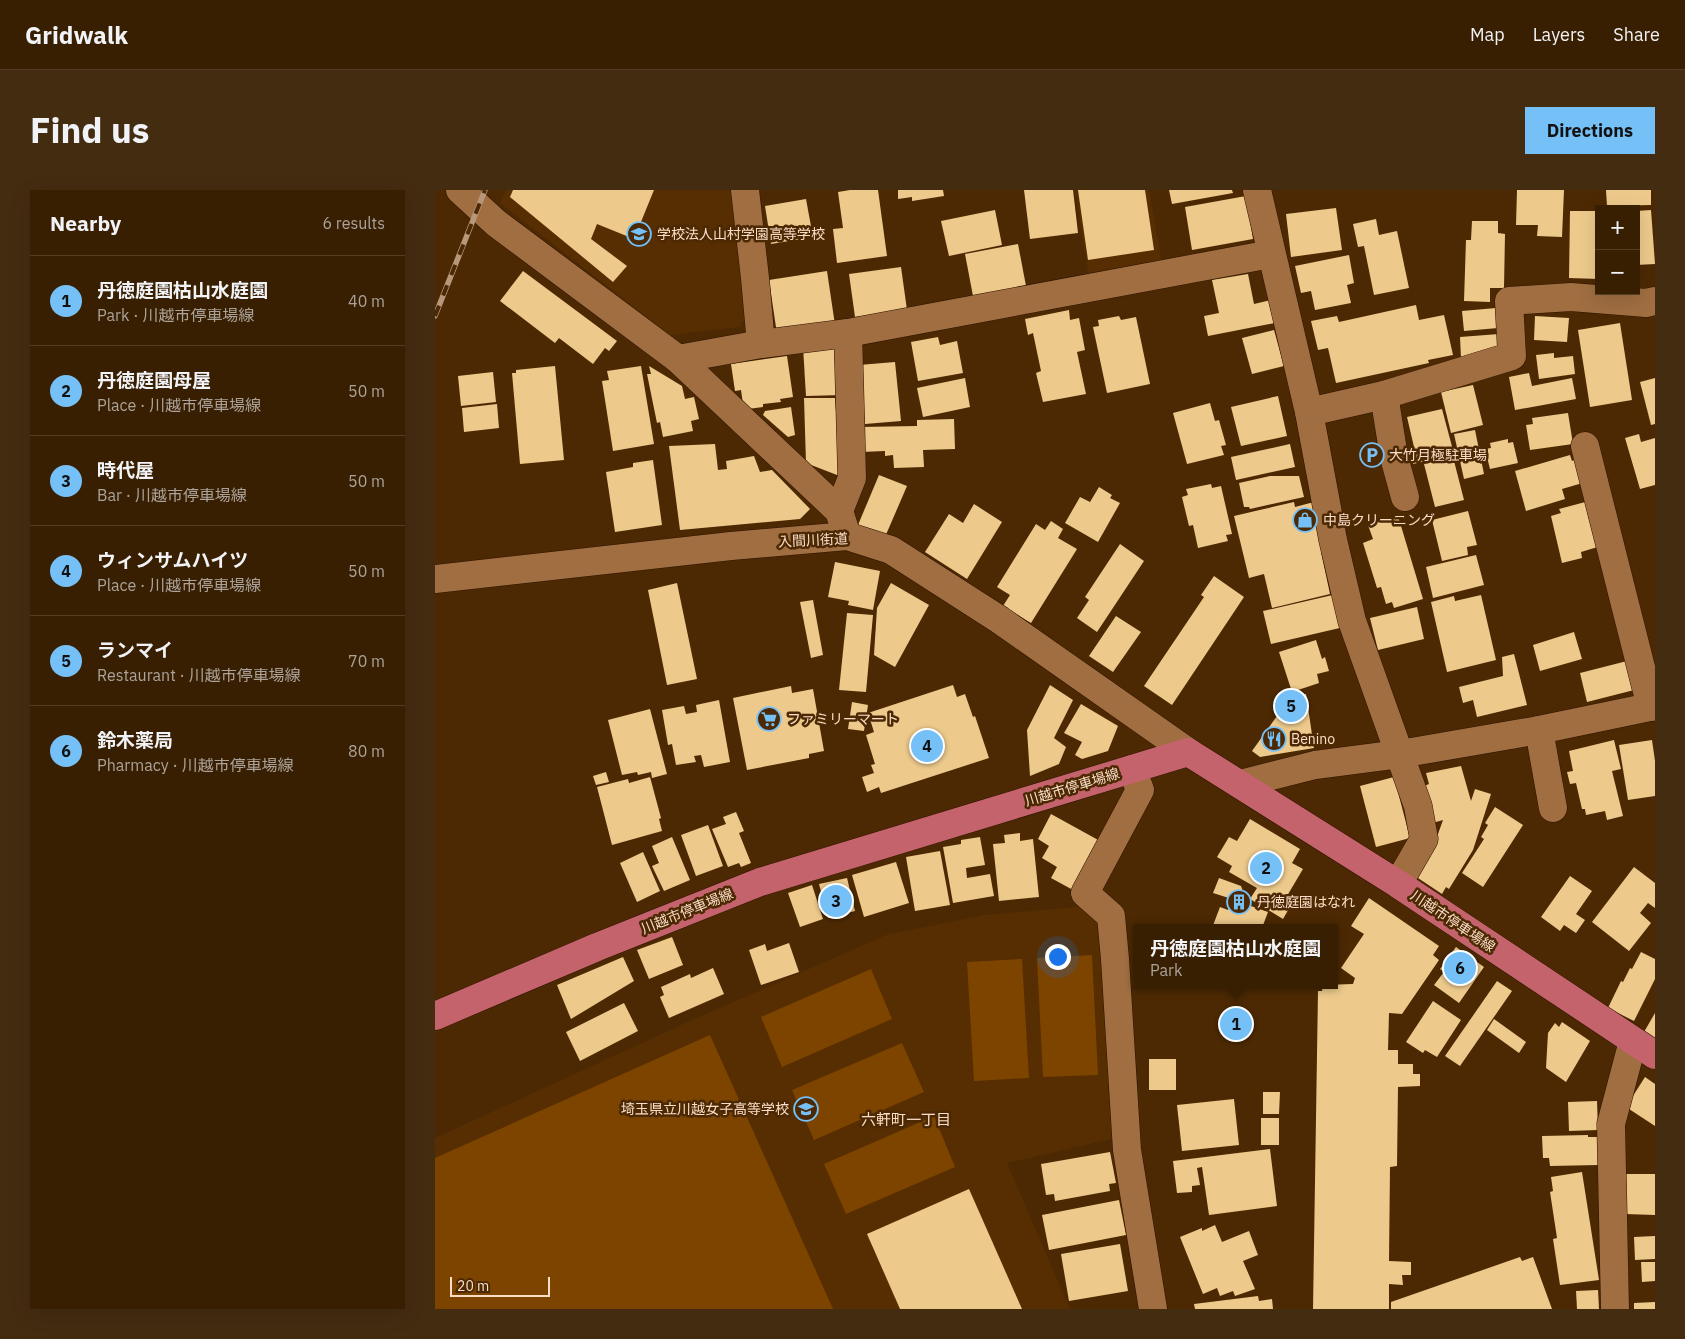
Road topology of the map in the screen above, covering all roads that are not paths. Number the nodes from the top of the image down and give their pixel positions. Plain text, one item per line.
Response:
1 (460, 190) edge
2 (745, 190) edge
3 (1257, 190) edge
4 (1271, 254) junction
5 (1655, 300) edge
6 (848, 333) junction
7 (761, 344) junction
8 (678, 359) junction
9 (1384, 395) junction
10 (1309, 412) junction
11 (1585, 446) dead end
12 (1405, 497) dead end
13 (843, 524) junction
14 (435, 578) edge
15 (1653, 706) edge
16 (1539, 730) junction
17 (1188, 752) junction
18 (1400, 754) junction
19 (1132, 769) junction
20 (1240, 784) junction
21 (1553, 808) dead end
22 (1397, 884) junction
23 (435, 1016) edge
24 (1644, 1048) edge
25 (1153, 1309) edge
26 (1615, 1309) edge

1 - 8 street
2 - 7 street
3 - 4 street
4 - 6 street
4 - 10 street
5 - 9 street
6 - 7 street
6 - 13 street
7 - 8 street
8 - 13 street
9 - 10 street
9 - 12 street
10 - 18 street
11 - 15 street
13 - 14 street, 入間川街道
13 - 17 street, 入間川街道
15 - 16 street
16 - 18 street
16 - 21 street
17 - 19 main road, 川越市停車場線
17 - 20 main road, 川越市停車場線
18 - 20 street
18 - 22 street
19 - 23 main road, 川越市停車場線
19 - 25 street
20 - 22 main road, 川越市停車場線
22 - 24 main road, 川越市停車場線
24 - 26 street

